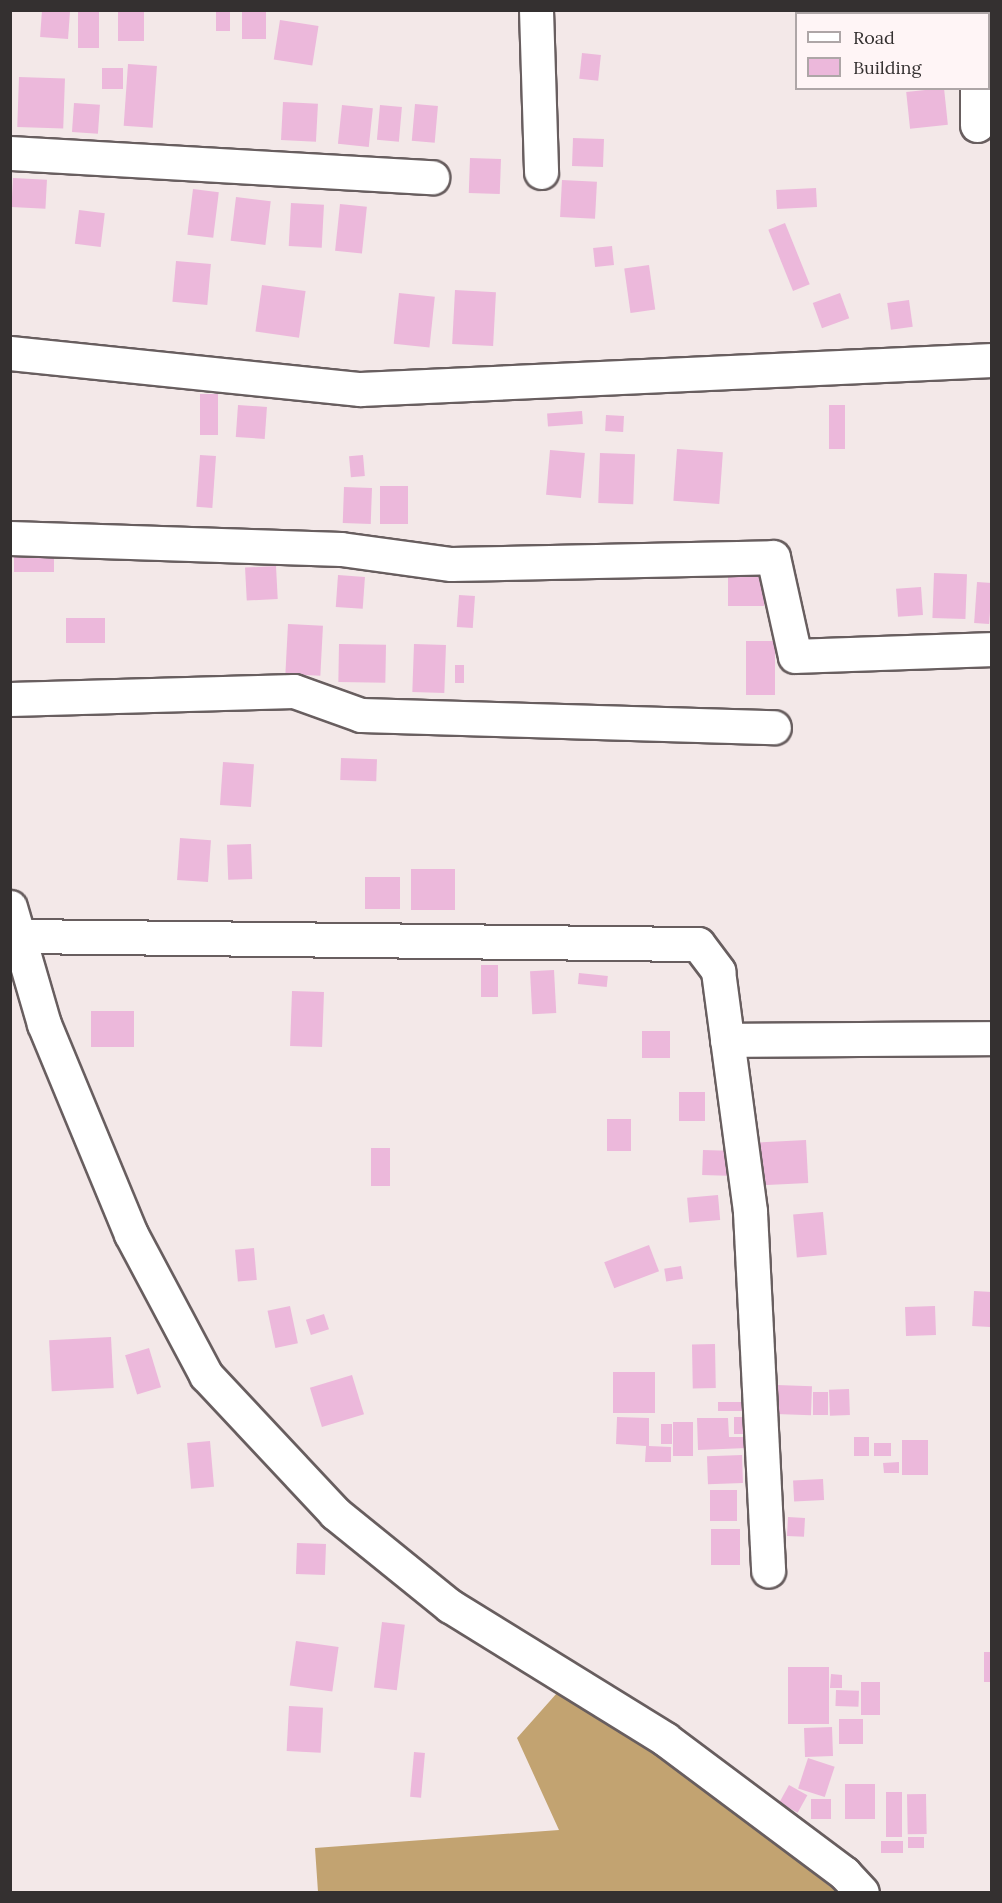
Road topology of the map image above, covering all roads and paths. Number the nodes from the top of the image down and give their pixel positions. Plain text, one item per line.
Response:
1 (536, 10) edge
2 (977, 90) edge
3 (977, 125) dead end
4 (10, 153) edge
5 (541, 172) dead end
6 (432, 177) dead end
7 (10, 353) edge
8 (992, 360) edge
9 (10, 538) edge
10 (992, 649) edge
11 (10, 699) edge
12 (774, 727) dead end
13 (15, 921) edge
14 (992, 1038) edge
15 (727, 1040) junction
16 (768, 1570) dead end
17 (862, 1893) edge

1 - 5 street
2 - 3 street
4 - 6 street
7 - 8 street
9 - 10 street
11 - 12 street
13 - 15 street
13 - 17 street
14 - 15 street
15 - 16 street

